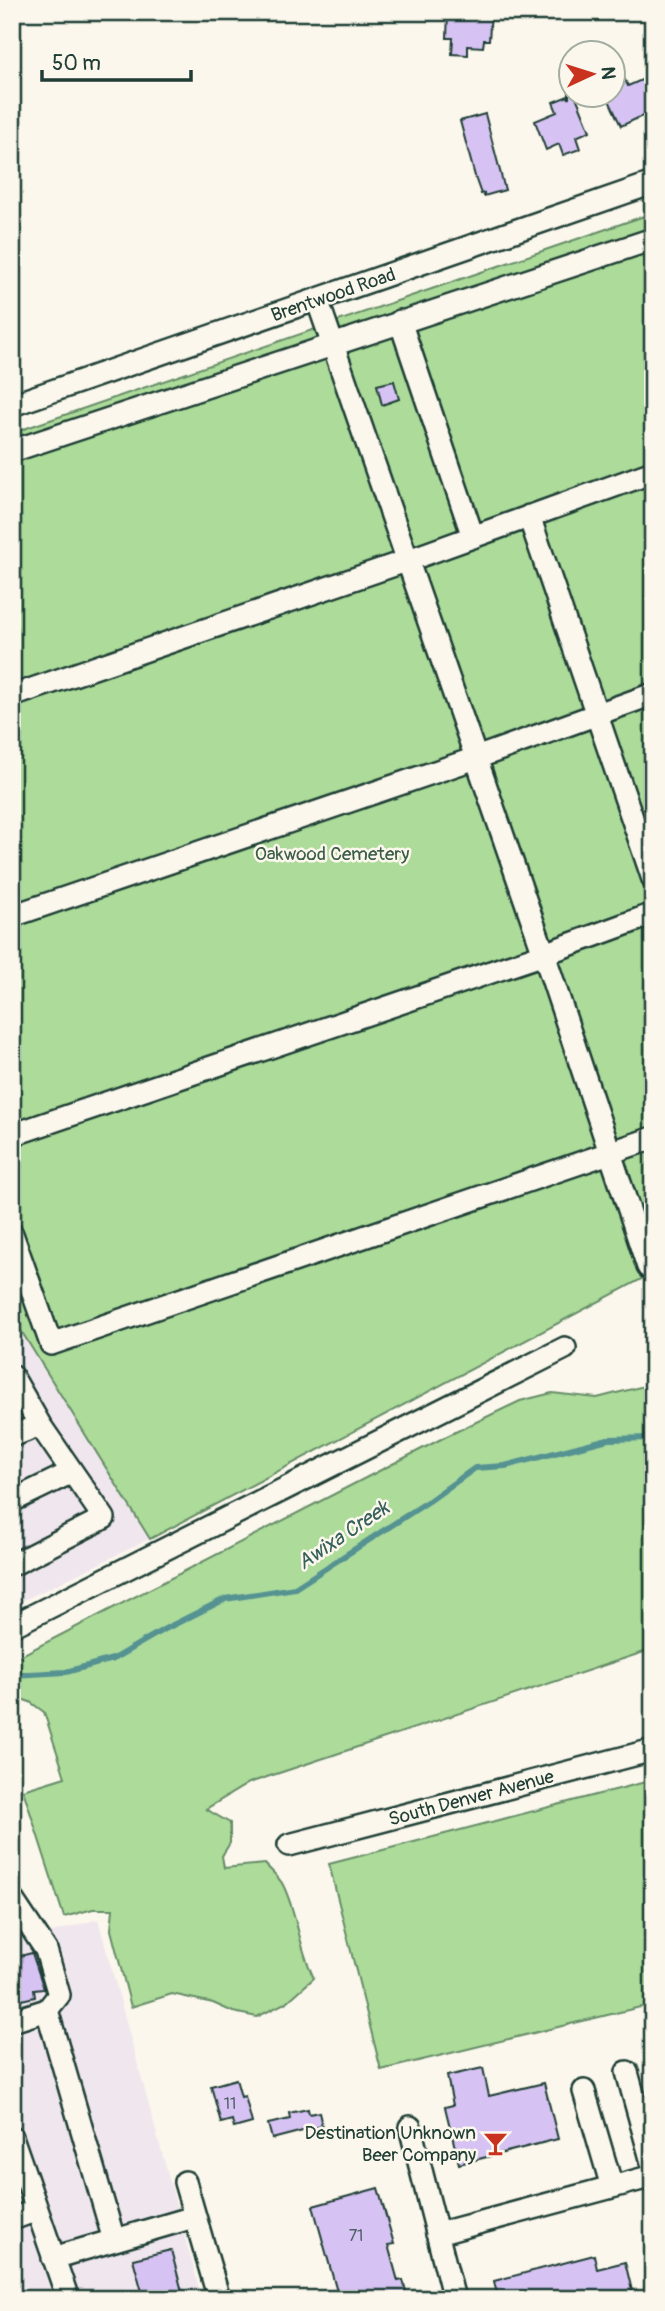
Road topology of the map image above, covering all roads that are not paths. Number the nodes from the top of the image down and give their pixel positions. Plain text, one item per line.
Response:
1 (653, 183) edge
2 (653, 239) edge
3 (317, 299) junction
4 (400, 321) junction
5 (332, 344) junction
6 (12, 405) edge
7 (12, 451) edge
8 (653, 471) edge
9 (529, 516) junction
10 (473, 537) junction
11 (407, 561) junction
12 (653, 694) edge
13 (12, 695) edge
14 (596, 714) junction
15 (476, 758) junction
16 (653, 879) edge
17 (653, 914) edge
18 (12, 916) edge
19 (544, 954) junction
20 (12, 1135) edge
21 (653, 1138) edge
22 (610, 1153) junction
23 (12, 1234) edge
24 (648, 1266) dead end
25 (565, 1348) dead end
26 (13, 1380) edge
27 (40, 1424) junction
28 (12, 1436) edge
29 (72, 1472) junction
30 (12, 1501) edge
31 (12, 1565) edge
32 (12, 1626) edge
33 (653, 1749) edge
34 (289, 1845) dead end
35 (12, 1899) edge
36 (47, 2010) junction
37 (12, 2021) edge
38 (627, 2072) dead end
39 (584, 2091) dead end
40 (410, 2127) dead end
41 (649, 2136) edge
42 (12, 2137) edge
43 (653, 2166) edge
44 (653, 2176) edge
45 (185, 2182) dead end
46 (612, 2187) junction
47 (37, 2210) junction
48 (194, 2217) junction
49 (12, 2219) edge
50 (437, 2234) junction
51 (114, 2240) junction
52 (54, 2258) junction
53 (68, 2299) edge
54 (219, 2299) edge
55 (454, 2299) edge

1 - 3 street, Brentwood Road
2 - 4 street
3 - 5 street
3 - 6 street, Brentwood Road
4 - 5 street
4 - 10 street
5 - 7 street
5 - 11 street
8 - 9 street
9 - 10 street
9 - 14 street
10 - 11 street
11 - 13 street
11 - 15 street
12 - 14 street
14 - 15 street
14 - 16 street
15 - 18 street
15 - 19 street
17 - 19 street
19 - 20 street
19 - 22 street
21 - 22 street
22 - 23 street
22 - 24 street
25 - 32 street
26 - 27 street
27 - 28 street
27 - 29 street
29 - 30 street
29 - 31 street
33 - 34 street, South Denver Avenue
35 - 36 street
36 - 37 street
36 - 51 street
38 - 41 street
39 - 46 street
40 - 50 street
41 - 43 street
42 - 47 street
44 - 46 street
45 - 48 street
46 - 50 street
47 - 49 street
47 - 52 street
48 - 51 street
48 - 54 street
50 - 55 street
51 - 52 street
52 - 53 street

